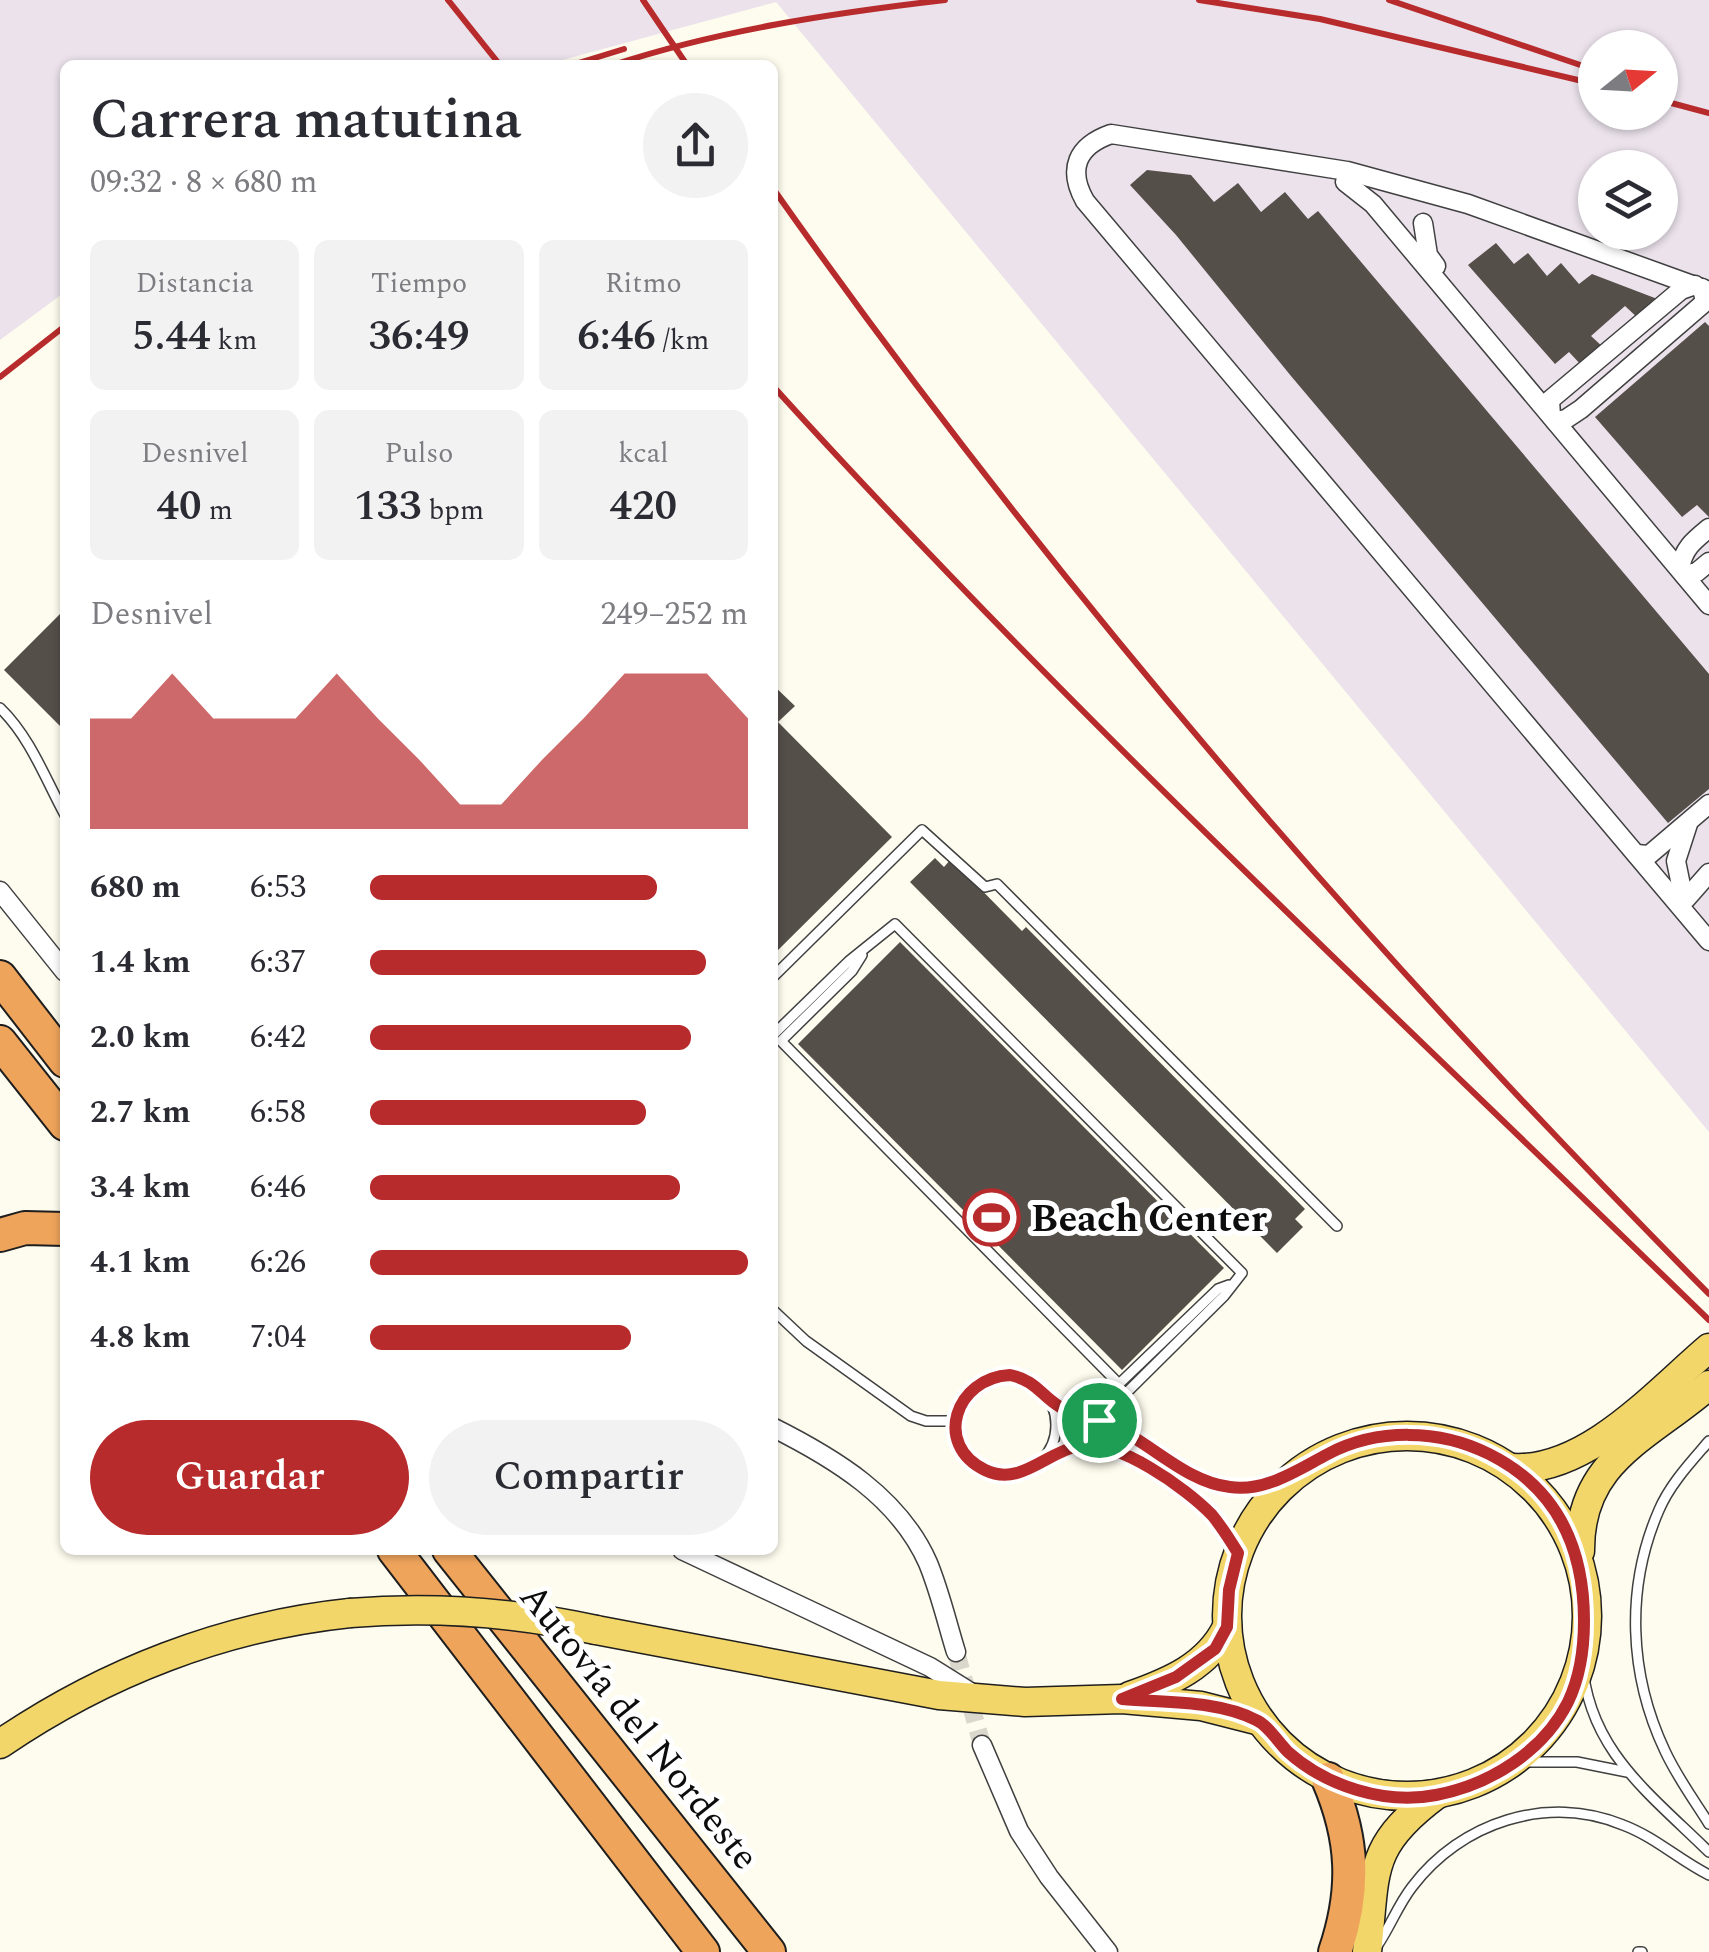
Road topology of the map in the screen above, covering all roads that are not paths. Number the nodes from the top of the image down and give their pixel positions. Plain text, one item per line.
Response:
1 (1345, 182) junction
2 (1404, 192) junction
3 (1439, 206) junction
4 (1423, 223) junction
5 (1391, 226) junction
6 (1700, 294) edge
7 (1556, 414) junction
8 (1709, 528) edge
9 (1693, 570) edge
10 (1709, 605) edge
11 (0, 708) edge
12 (1709, 791) edge
13 (1709, 804) edge
14 (60, 805) edge
15 (1690, 820) junction
16 (1643, 851) junction
17 (1709, 873) edge
18 (0, 891) edge
19 (1684, 897) junction
20 (1709, 926) edge
21 (1709, 941) edge
22 (865, 951) junction
23 (60, 966) edge
24 (778, 972) edge
25 (0, 977) edge
26 (778, 1030) edge
27 (0, 1042) edge
28 (60, 1055) edge
29 (60, 1118) edge
30 (1338, 1226) dead end
31 (60, 1229) edge
32 (0, 1235) edge
33 (1232, 1284) junction
34 (778, 1315) edge
35 (1709, 1348) edge
36 (1709, 1385) edge
37 (1050, 1400) junction
38 (1099, 1420) junction
39 (956, 1421) junction
40 (778, 1431) edge
41 (1709, 1442) edge
42 (1039, 1463) junction
43 (1309, 1464) junction
44 (1513, 1468) junction
45 (1238, 1553) junction
46 (396, 1555) edge
47 (453, 1555) edge
48 (478, 1555) edge
49 (693, 1555) edge
50 (1580, 1568) junction
51 (1227, 1627) junction
52 (956, 1652) tunnel mouth
53 (1582, 1659) junction
54 (1122, 1699) junction
55 (982, 1700) junction
56 (1260, 1721) junction
57 (0, 1744) edge
58 (982, 1745) tunnel mouth
59 (1516, 1762) junction
60 (1627, 1772) junction
61 (1328, 1779) junction
62 (1436, 1795) junction
63 (1709, 1824) edge
64 (1709, 1852) edge
65 (1709, 1874) edge
66 (703, 1952) edge
67 (770, 1952) edge
68 (790, 1952) edge
69 (1108, 1952) edge
70 (1335, 1952) edge
71 (1370, 1952) edge

1 - 2 street
1 - 5 street
1 - 16 street
2 - 3 street
2 - 5 street
2 - 6 street
2 - 16 street
3 - 4 street
3 - 6 street
4 - 5 street
4 - 7 street
5 - 7 street
6 - 7 street
6 - 7 street
7 - 9 street
8 - 9 street
9 - 10 street
11 - 14 lane
12 - 16 street
13 - 15 street
15 - 16 street
15 - 19 street
16 - 19 street
16 - 21 street
17 - 19 street
18 - 23 street
19 - 20 street
22 - 26 lane
22 - 33 lane
22 - 33 lane
24 - 30 lane
25 - 28 highway
27 - 29 highway
31 - 32 highway
33 - 38 lane
34 - 39 lane
35 - 44 main road
36 - 50 main road
37 - 38 lane
37 - 39 lane
37 - 42 lane
38 - 43 lane
39 - 42 lane
40 - 52 street
41 - 63 lane
42 - 45 lane
43 - 44 main road
43 - 45 main road
44 - 50 main road
45 - 51 main road
46 - 66 highway
47 - 67 highway, Autovía del Nordeste
48 - 68 highway
49 - 55 street
50 - 53 main road
51 - 54 main road
51 - 56 main road
53 - 59 main road
53 - 60 lane
54 - 55 main road
54 - 56 main road
55 - 57 main road, bridge
56 - 61 main road
58 - 69 street
59 - 60 lane
59 - 62 main road
60 - 64 lane
61 - 62 main road
61 - 70 highway
62 - 71 main road
65 - 71 lane

